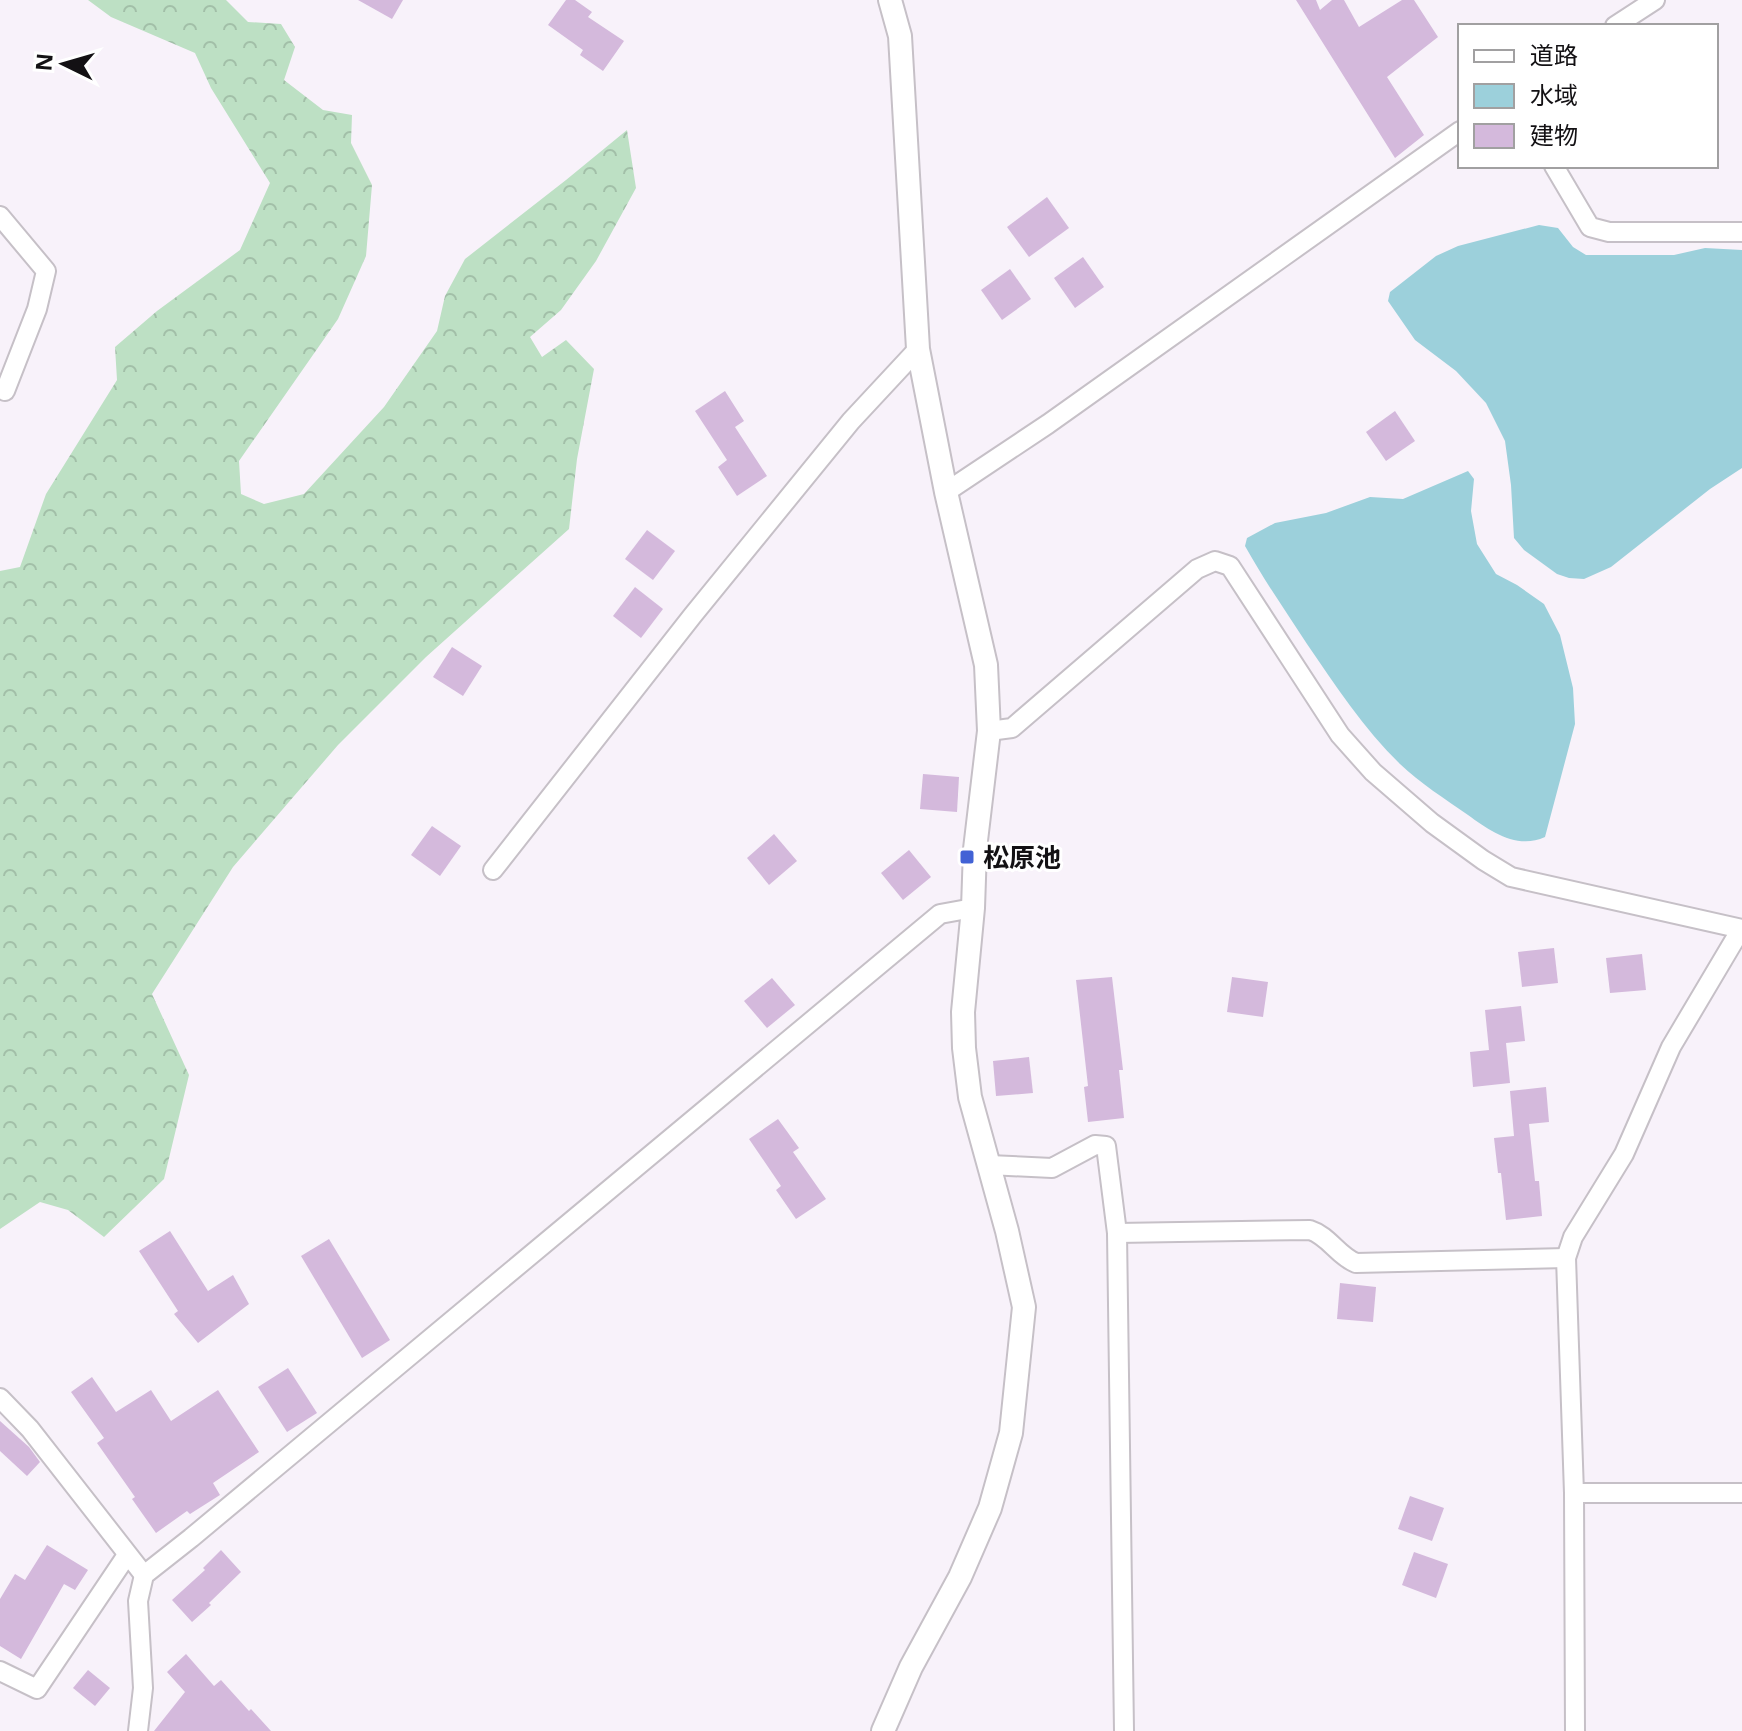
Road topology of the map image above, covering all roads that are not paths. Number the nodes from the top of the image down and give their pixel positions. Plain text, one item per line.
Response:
1 (1655, 0) edge
2 (887, 2) edge
3 (1618, 24) edge
4 (1458, 132) edge
5 (1555, 168) edge
6 (0, 216) edge
7 (1742, 232) edge
8 (918, 349) junction
9 (5, 391) dead end
10 (946, 492) junction
11 (989, 731) junction
12 (493, 870) dead end
13 (973, 908) junction
14 (1742, 929) edge
15 (989, 1165) junction
16 (1117, 1233) junction
17 (1566, 1258) junction
18 (0, 1398) edge
19 (1574, 1493) junction
20 (1742, 1493) edge
21 (127, 1555) junction
22 (144, 1575) junction
23 (0, 1671) edge
24 (138, 1731) edge
25 (883, 1731) edge
26 (1124, 1731) edge
27 (1575, 1731) edge

1 - 3 street
2 - 8 street
4 - 10 street
5 - 7 street
6 - 9 street
8 - 10 street
8 - 12 street
10 - 11 street
11 - 13 street
11 - 14 street
13 - 15 street
13 - 22 street
14 - 17 street
15 - 16 street
15 - 25 street
16 - 17 street
16 - 26 street
17 - 19 street
18 - 21 street
19 - 20 street
19 - 27 street
21 - 22 street
21 - 23 street
22 - 24 street

